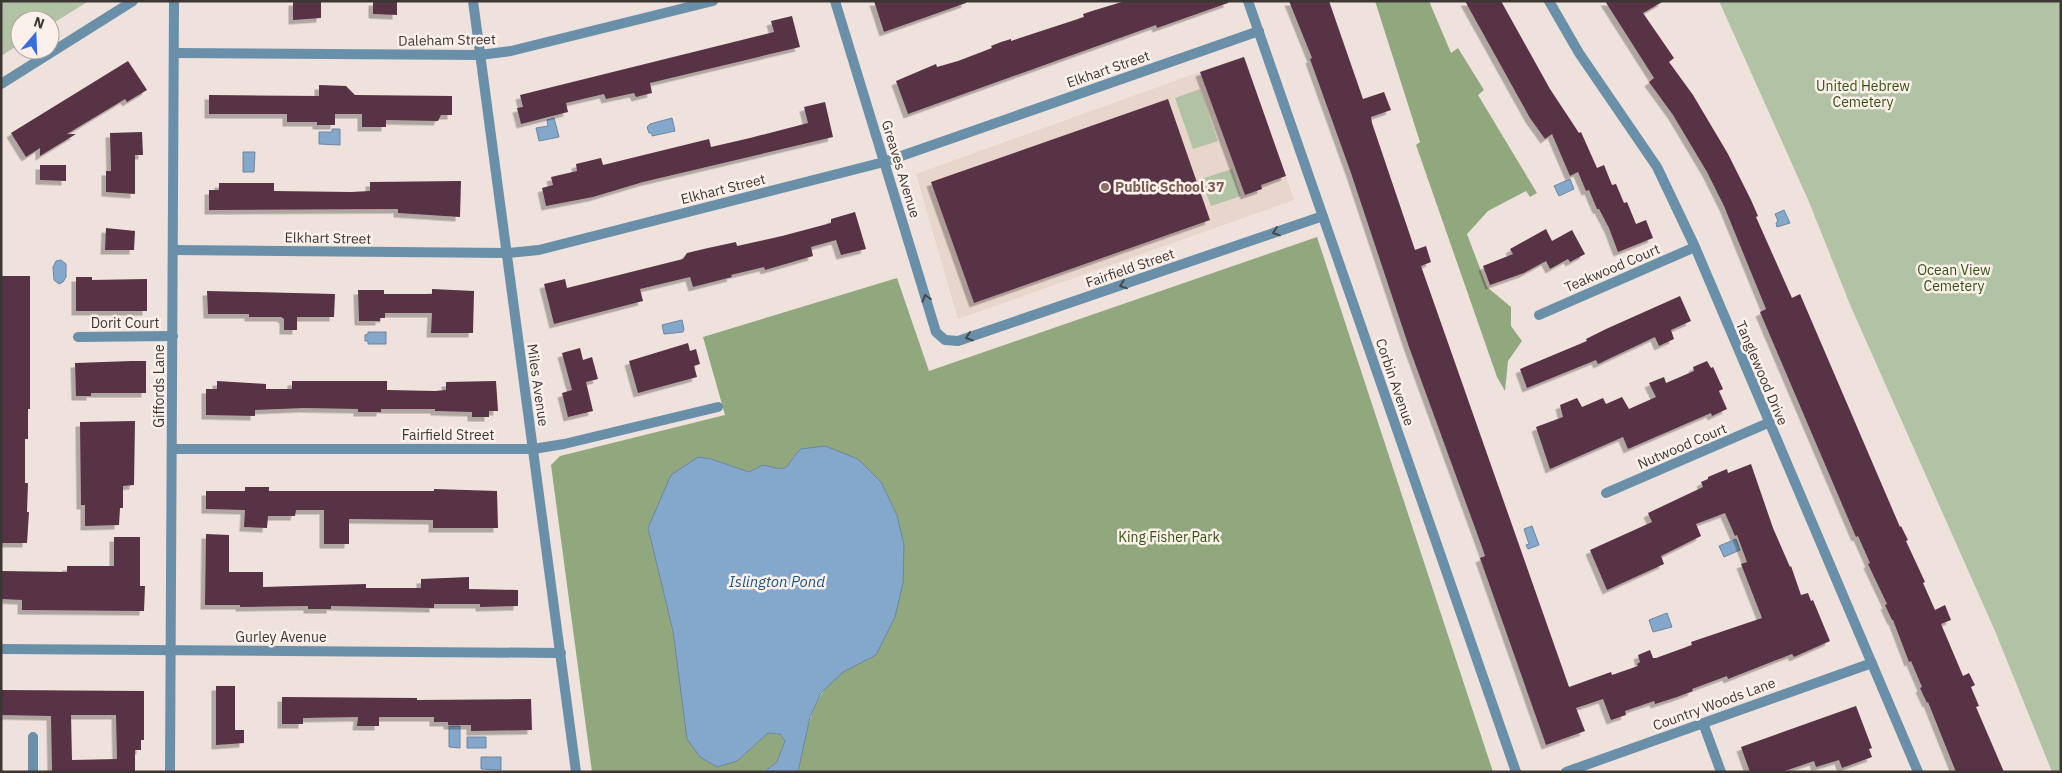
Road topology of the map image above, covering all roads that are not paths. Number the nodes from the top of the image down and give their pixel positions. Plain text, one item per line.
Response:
1 (133, 1) edge
2 (174, 1) edge
3 (473, 1) edge
4 (714, 1) edge
5 (835, 1) edge
6 (1248, 1) edge
7 (1549, 1) edge
8 (1258, 31) junction
9 (174, 53) junction
10 (480, 55) junction
11 (1, 84) edge
12 (884, 162) junction
13 (1322, 216) junction
14 (1696, 247) junction
15 (174, 250) junction
16 (507, 254) junction
17 (1539, 315) dead end
18 (173, 336) junction
19 (78, 337) dead end
20 (945, 340) joint
21 (718, 407) dead end
22 (1768, 423) junction
23 (172, 449) junction
24 (533, 449) junction
25 (1606, 493) dead end
26 (1, 650) edge
27 (171, 650) junction
28 (561, 653) junction
29 (1872, 663) junction
30 (1704, 723) junction
31 (33, 737) dead end
32 (33, 772) edge
33 (170, 772) edge
34 (576, 772) edge
35 (1516, 772) edge
36 (1566, 772) edge
37 (1721, 772) edge
38 (1918, 772) edge

1 - 11 street
2 - 9 street, Giffords Lane
3 - 10 street, Miles Avenue
4 - 10 street, Daleham Street
5 - 12 street, Greaves Avenue
6 - 8 street, Corbin Avenue
7 - 14 street, Tanglewood Drive
8 - 12 street, Elkhart Street
8 - 13 street, Corbin Avenue
9 - 10 street, Daleham Street
9 - 15 street, Giffords Lane
10 - 16 street, Miles Avenue
12 - 16 street, Elkhart Street
20 -> 12 street, Greaves Avenue
13 -> 20 street, Fairfield Street
13 - 35 street, Corbin Avenue
14 - 17 street, Teakwood Court
14 - 22 street, Tanglewood Drive
15 - 16 street, Elkhart Street
15 - 18 street, Giffords Lane
16 - 24 street, Miles Avenue
18 - 19 street, Dorit Court
18 - 23 street, Giffords Lane
21 - 24 street, Fairfield Street
22 - 25 street, Nutwood Court
22 - 29 street, Tanglewood Drive
23 - 24 street, Fairfield Street
23 - 27 street, Giffords Lane
24 - 28 street, Miles Avenue
26 - 27 street, Gurley Avenue
27 - 28 street, Gurley Avenue
27 - 33 street, Giffords Lane
28 - 34 street, Miles Avenue
29 - 30 street, Country Woods Lane
29 - 38 street, Tanglewood Drive
30 - 36 street, Country Woods Lane
30 - 37 street
31 - 32 street

